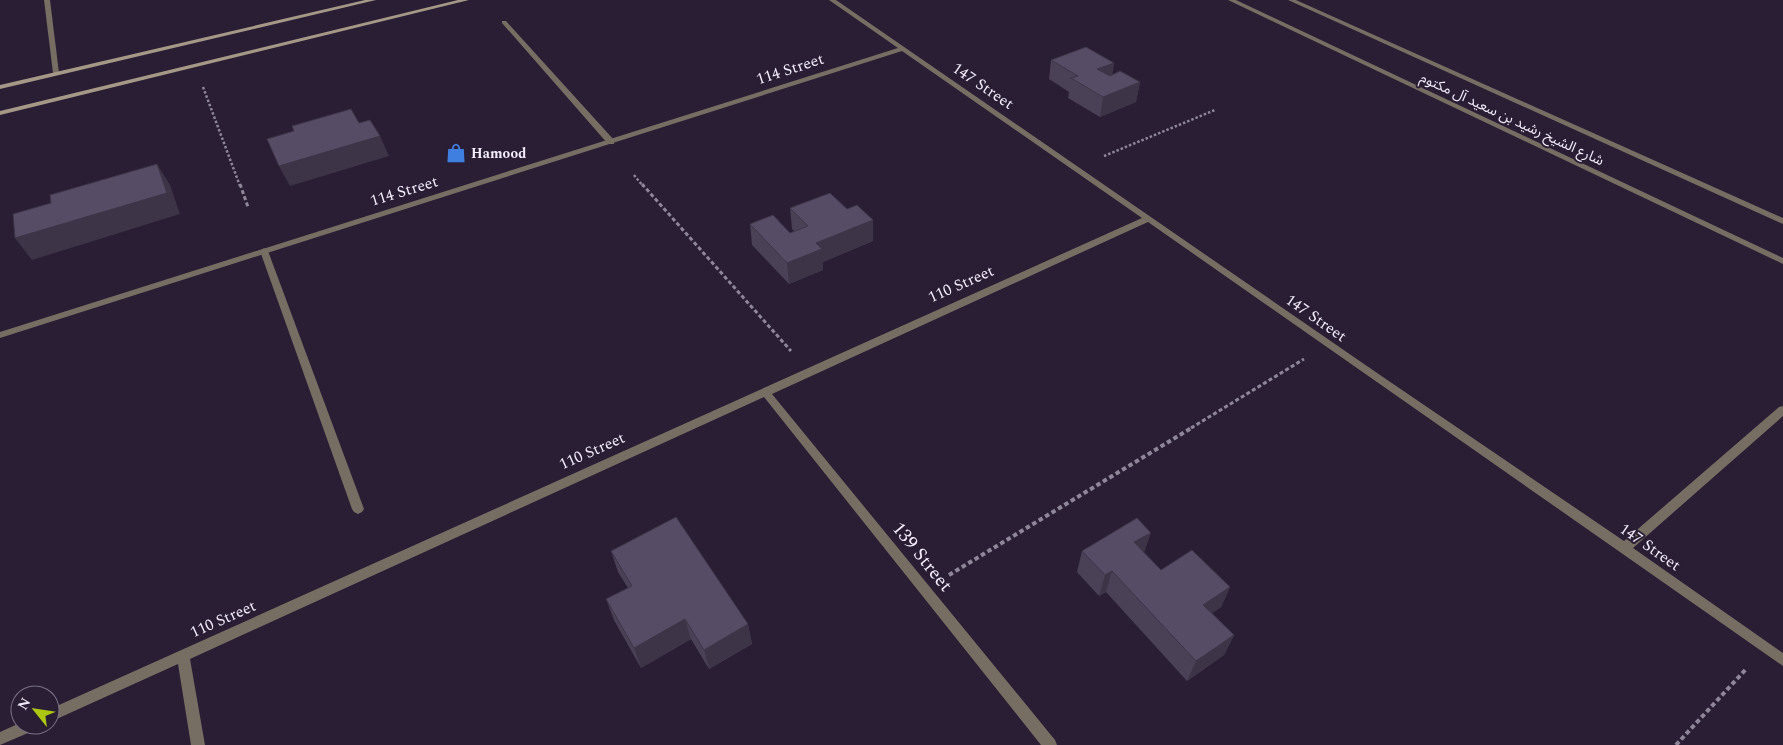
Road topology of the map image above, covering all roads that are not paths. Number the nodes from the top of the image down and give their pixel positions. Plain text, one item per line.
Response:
1 (46, 0) edge
2 (373, 0) edge
3 (466, 0) edge
4 (832, 0) edge
5 (1230, 0) edge
6 (1292, 0) edge
7 (504, 22) dead end
8 (902, 49) junction
9 (56, 73) junction
10 (0, 87) edge
11 (0, 113) edge
12 (611, 142) junction
13 (1148, 219) junction
14 (1783, 222) edge
15 (264, 251) junction
16 (1783, 261) edge
17 (0, 335) edge
18 (765, 392) junction
19 (1783, 410) edge
20 (358, 509) dead end
21 (1624, 548) junction
22 (183, 656) junction
23 (1783, 660) edge
24 (60, 711) edge
25 (198, 745) edge
26 (1050, 745) edge

1 - 9 street
2 - 9 main road
3 - 11 main road
4 - 8 street, 147 Street
5 - 16 street, شارع الشيخ رشيد بن سعيد آل مكتوم
6 - 14 street, شارع الشيخ رشيد بن سعيد آل مكتوم
7 - 12 street
8 - 12 street, 114 Street
8 - 13 street, 147 Street
9 - 10 main road
12 - 15 street, 114 Street
13 - 18 street, 110 Street
13 - 21 street, 147 Street
15 - 17 street, 114 Street
15 - 20 street
18 - 22 street, 110 Street
18 - 26 street, 139 Street
19 - 21 street
21 - 23 street, 147 Street
22 - 24 street, 110 Street
22 - 25 street

